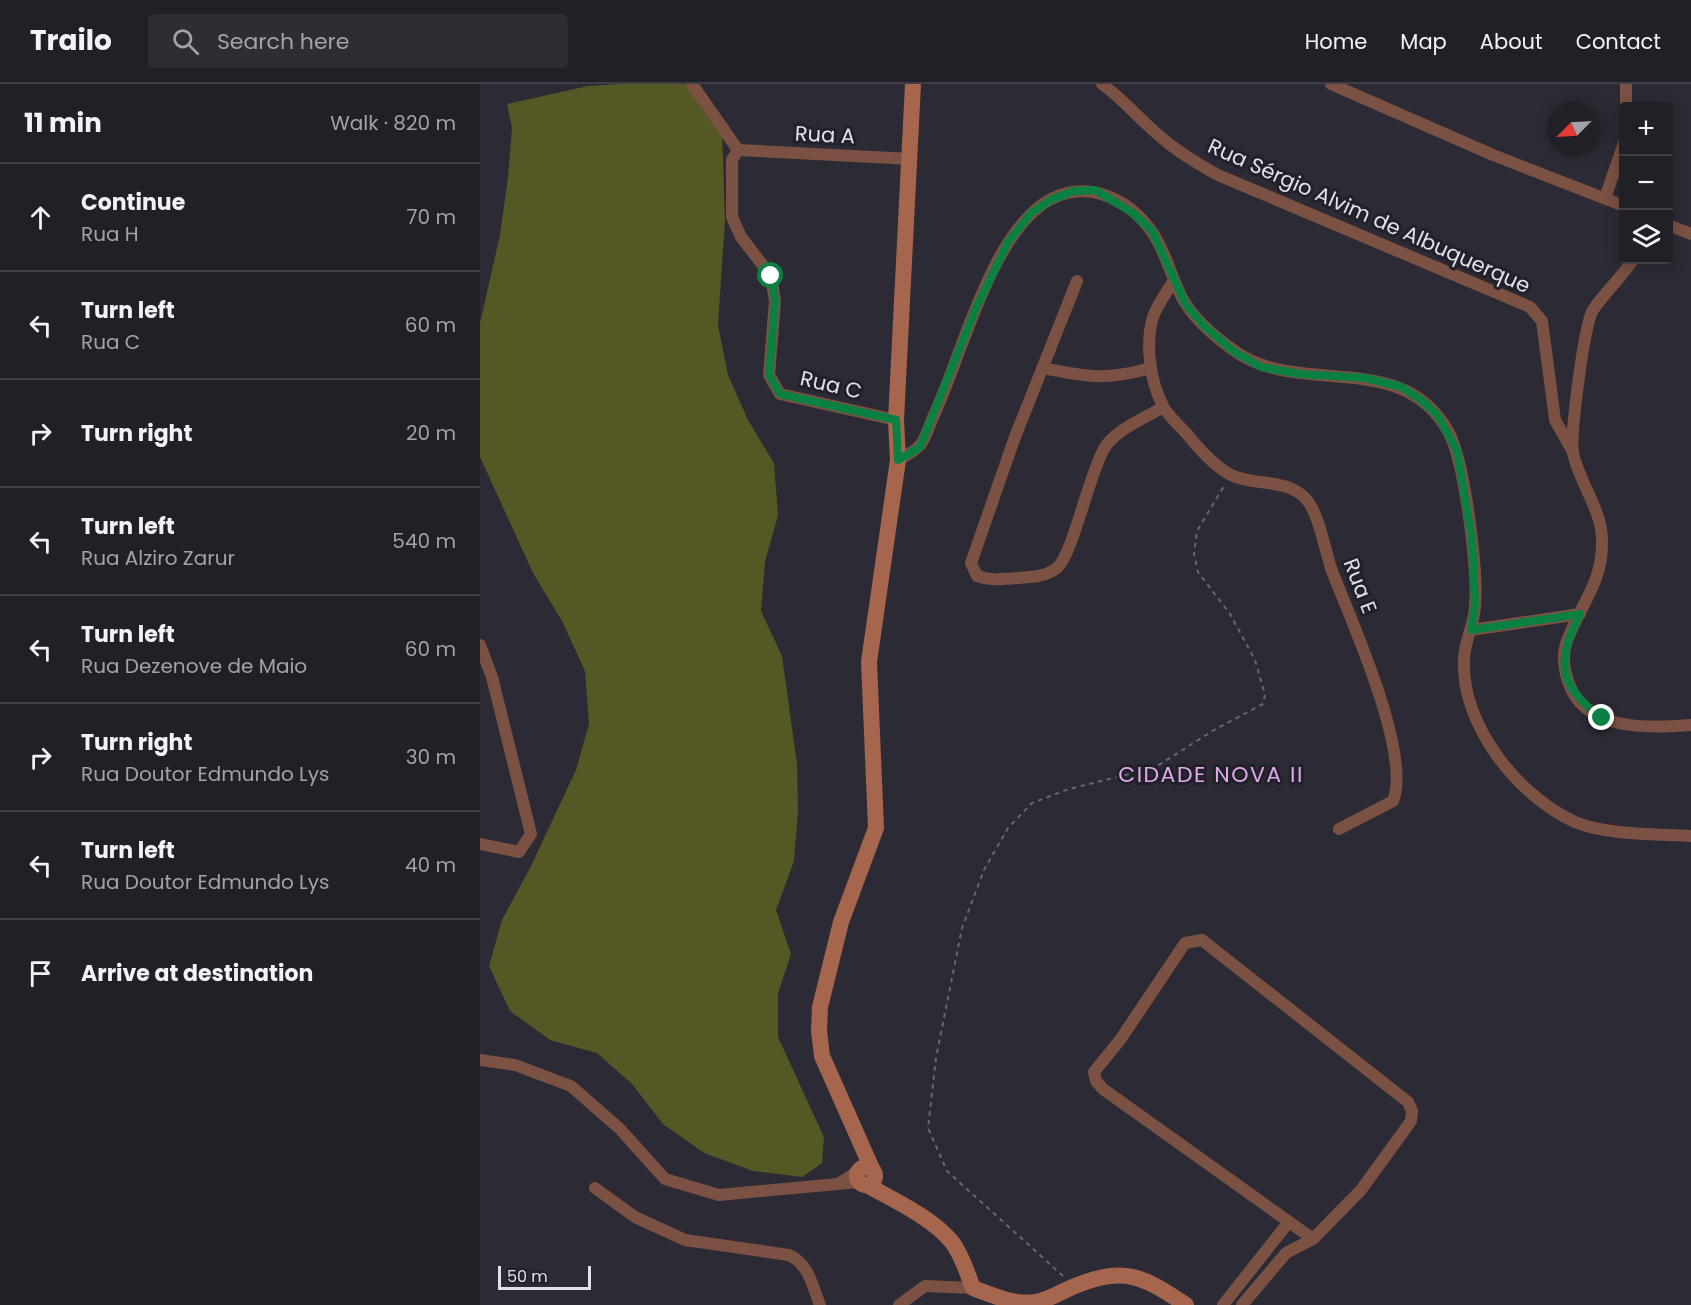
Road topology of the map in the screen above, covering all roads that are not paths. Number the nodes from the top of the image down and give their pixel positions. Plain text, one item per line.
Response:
1 (692, 84) edge
2 (913, 84) edge
3 (1102, 84) edge
4 (1331, 84) edge
5 (1626, 84) edge
6 (1626, 102) edge
7 (738, 150) junction
8 (1619, 155) edge
9 (911, 159) junction
10 (1605, 198) junction
11 (1619, 204) edge
12 (1673, 227) edge
13 (1691, 234) edge
14 (1630, 264) edge
15 (1077, 280) dead end
16 (1173, 282) junction
17 (1042, 368) junction
18 (1151, 368) junction
19 (1163, 407) junction
20 (896, 420) junction
21 (1573, 452) junction
22 (898, 460) junction
23 (1580, 614) junction
24 (1471, 630) junction
25 (480, 645) edge
26 (1691, 725) edge
27 (1339, 829) dead end
28 (1691, 836) edge
29 (480, 844) edge
30 (480, 1060) edge
31 (866, 1175) junction
32 (595, 1188) dead end
33 (1288, 1223) junction
34 (1313, 1239) junction
35 (973, 1288) junction
36 (820, 1305) edge
37 (899, 1305) edge
38 (1186, 1305) edge
39 (1223, 1305) edge
40 (1242, 1305) edge

1 - 7 street
2 - 9 street
3 - 21 street, Rua Sérgio Alvim de Albuquerque
4 - 10 street
5 - 6 street
7 - 9 street, Rua A
7 - 20 street, Rua C
8 - 10 street
9 - 20 street
10 - 11 street
12 - 13 street
14 - 21 street
15 - 17 street
16 - 18 street
16 - 22 street
16 - 24 street
17 - 18 street
17 - 19 street
18 - 19 street
19 - 27 street, Rua E
20 - 22 street
21 - 23 street, Rua Sérgio Alvim de Albuquerque
22 - 31 street
23 - 24 street
23 - 26 street, Rua Sérgio Alvim de Albuquerque
24 - 28 street
25 - 29 street
30 - 31 street
31 - 35 street
32 - 36 street
33 - 34 street
33 - 34 street
33 - 39 street
34 - 40 street
35 - 37 street
35 - 38 street

